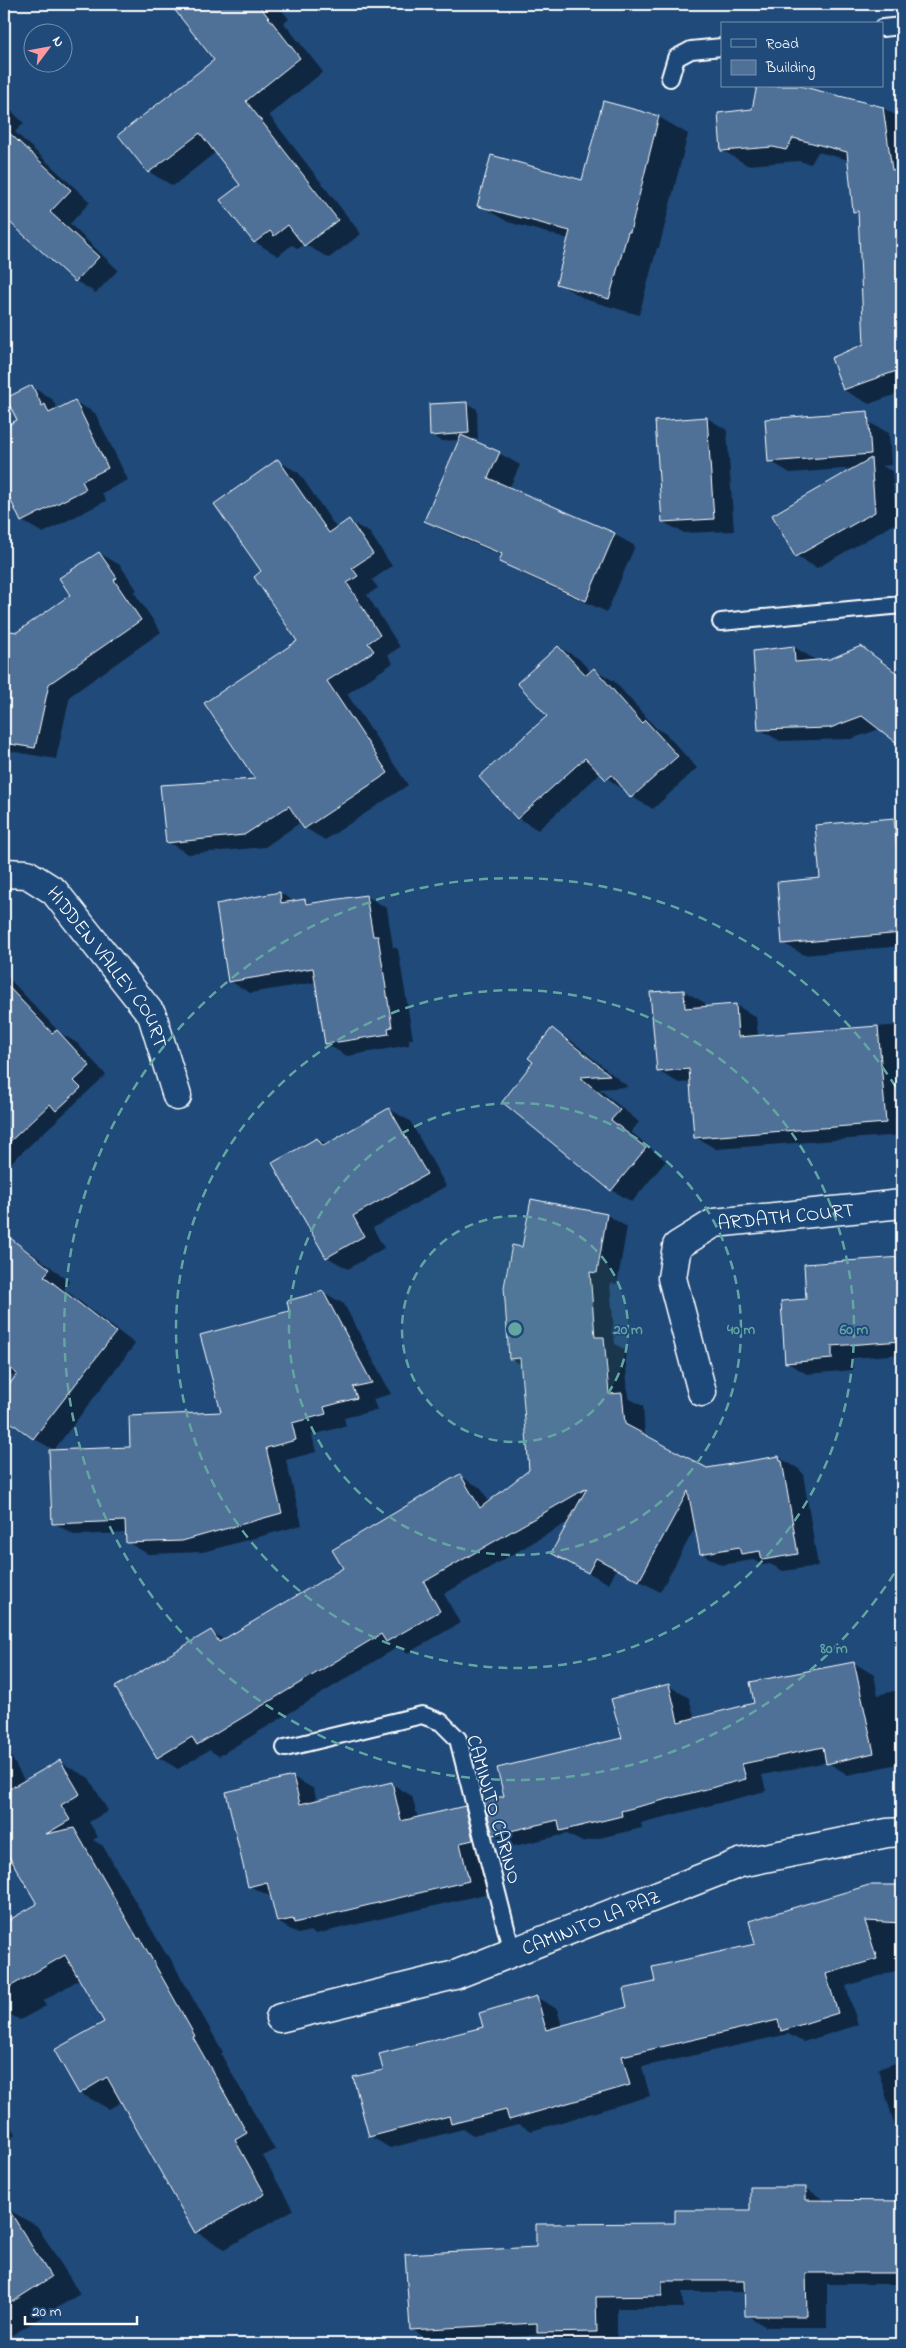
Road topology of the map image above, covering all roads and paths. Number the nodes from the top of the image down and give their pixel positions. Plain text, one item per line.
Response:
1 (902, 26) edge
2 (884, 28) edge
3 (721, 46) edge
4 (670, 78) dead end
5 (902, 605) edge
6 (720, 622) dead end
7 (4, 873) edge
8 (177, 1096) dead end
9 (902, 1204) edge
10 (702, 1392) dead end
11 (285, 1748) dead end
12 (902, 1832) edge
13 (512, 1952) junction
14 (280, 2018) dead end

1 - 2 lane
3 - 4 lane
5 - 6 lane
7 - 8 street, HIDDEN VALLEY COURT
9 - 10 street, ARDATH COURT
11 - 13 lane, CAMINITO CARINO
12 - 13 street, CAMINITO LA PAZ
13 - 14 street, CAMINITO LA PAZ

